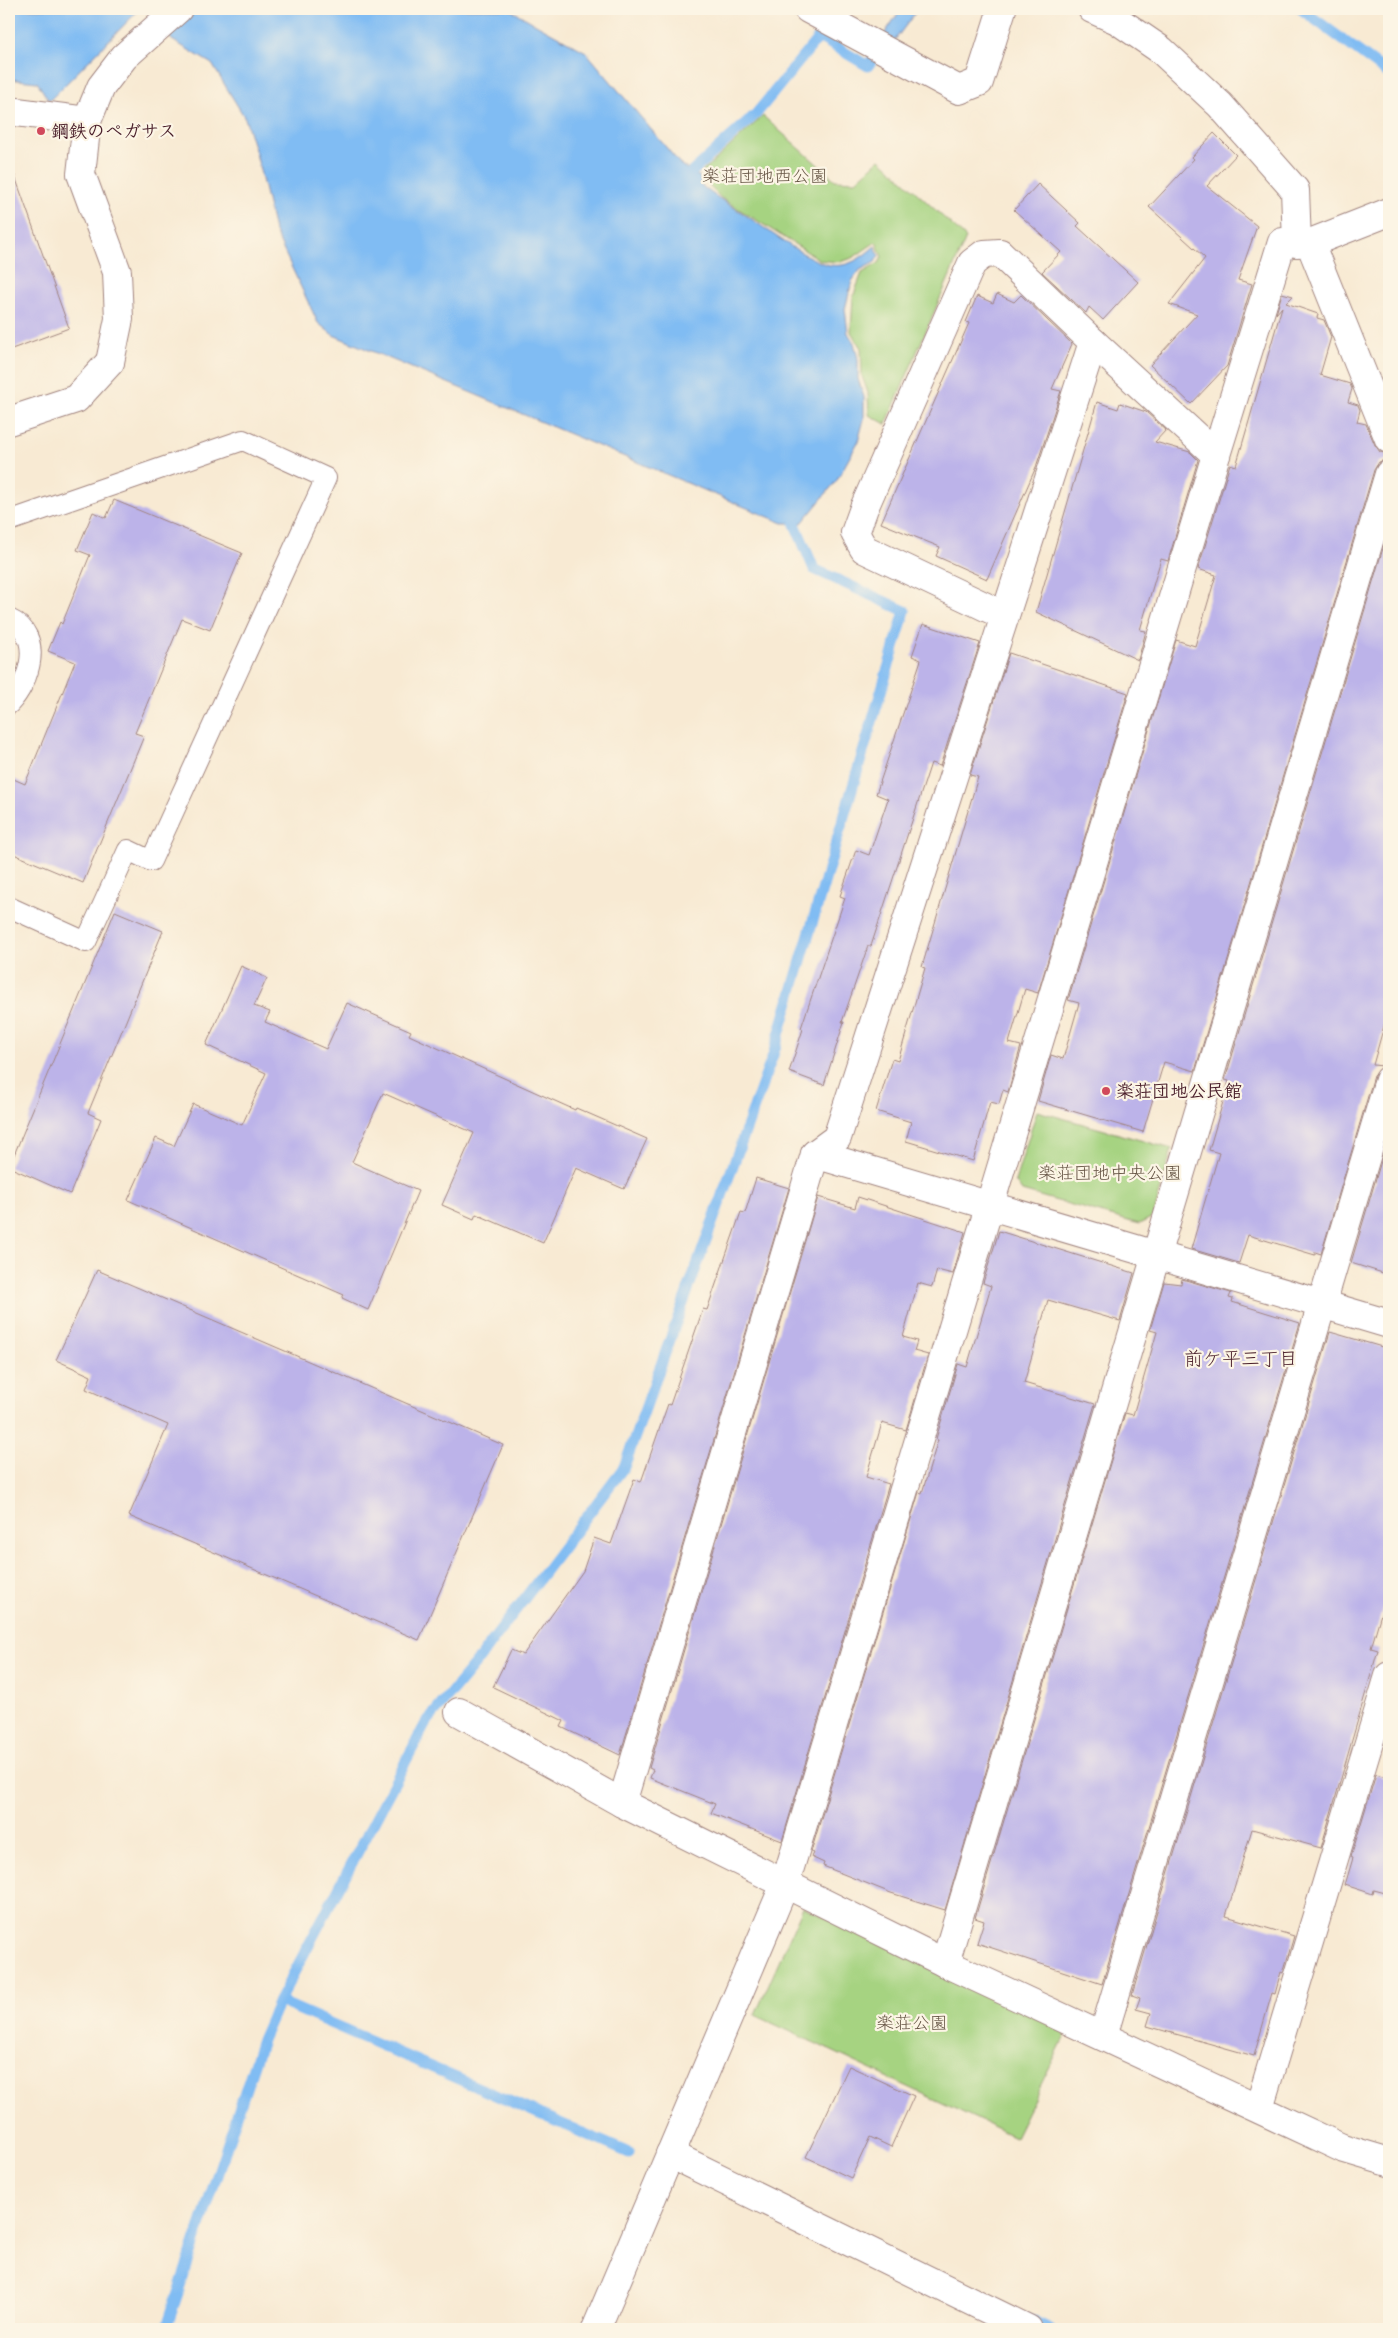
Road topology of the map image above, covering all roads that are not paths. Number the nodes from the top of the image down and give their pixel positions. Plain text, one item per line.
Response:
1 (178, 9) edge
2 (808, 9) edge
3 (1002, 9) edge
4 (1092, 9) edge
5 (9, 111) edge
6 (88, 121) junction
7 (1389, 212) edge
8 (1303, 243) junction
9 (1093, 342) junction
10 (9, 421) edge
11 (1389, 439) edge
12 (1216, 455) junction
13 (1389, 474) edge
14 (9, 521) edge
15 (1005, 616) junction
16 (9, 619) edge
17 (9, 704) edge
18 (9, 907) edge
19 (1389, 1080) edge
20 (816, 1154) junction
21 (989, 1206) junction
22 (1156, 1255) junction
23 (1322, 1304) junction
24 (1389, 1324) edge
25 (1389, 1676) edge
26 (460, 1712) dead end
27 (1380, 1741) edge
28 (622, 1803) junction
29 (785, 1884) junction
30 (945, 1963) junction
31 (1103, 2036) junction
32 (1259, 2108) junction
33 (670, 2154) junction
34 (1389, 2162) edge
35 (596, 2329) edge
36 (1028, 2329) edge

1 - 6 street
2 - 3 street
4 - 8 street
5 - 6 street
6 - 10 street
7 - 8 street
8 - 11 street
8 - 12 street
9 - 12 street
9 - 15 street
9 - 15 street
12 - 21 street
13 - 22 street
14 - 18 lane
15 - 20 street
16 - 17 lane
19 - 23 street
20 - 21 street
20 - 28 street
21 - 22 street
21 - 29 street
22 - 23 street
22 - 30 street
23 - 24 street
23 - 31 street
25 - 27 street
26 - 28 street
27 - 32 street
28 - 29 street
29 - 30 street
29 - 33 street
30 - 31 street
31 - 32 street
32 - 34 street
33 - 35 street
33 - 36 street

